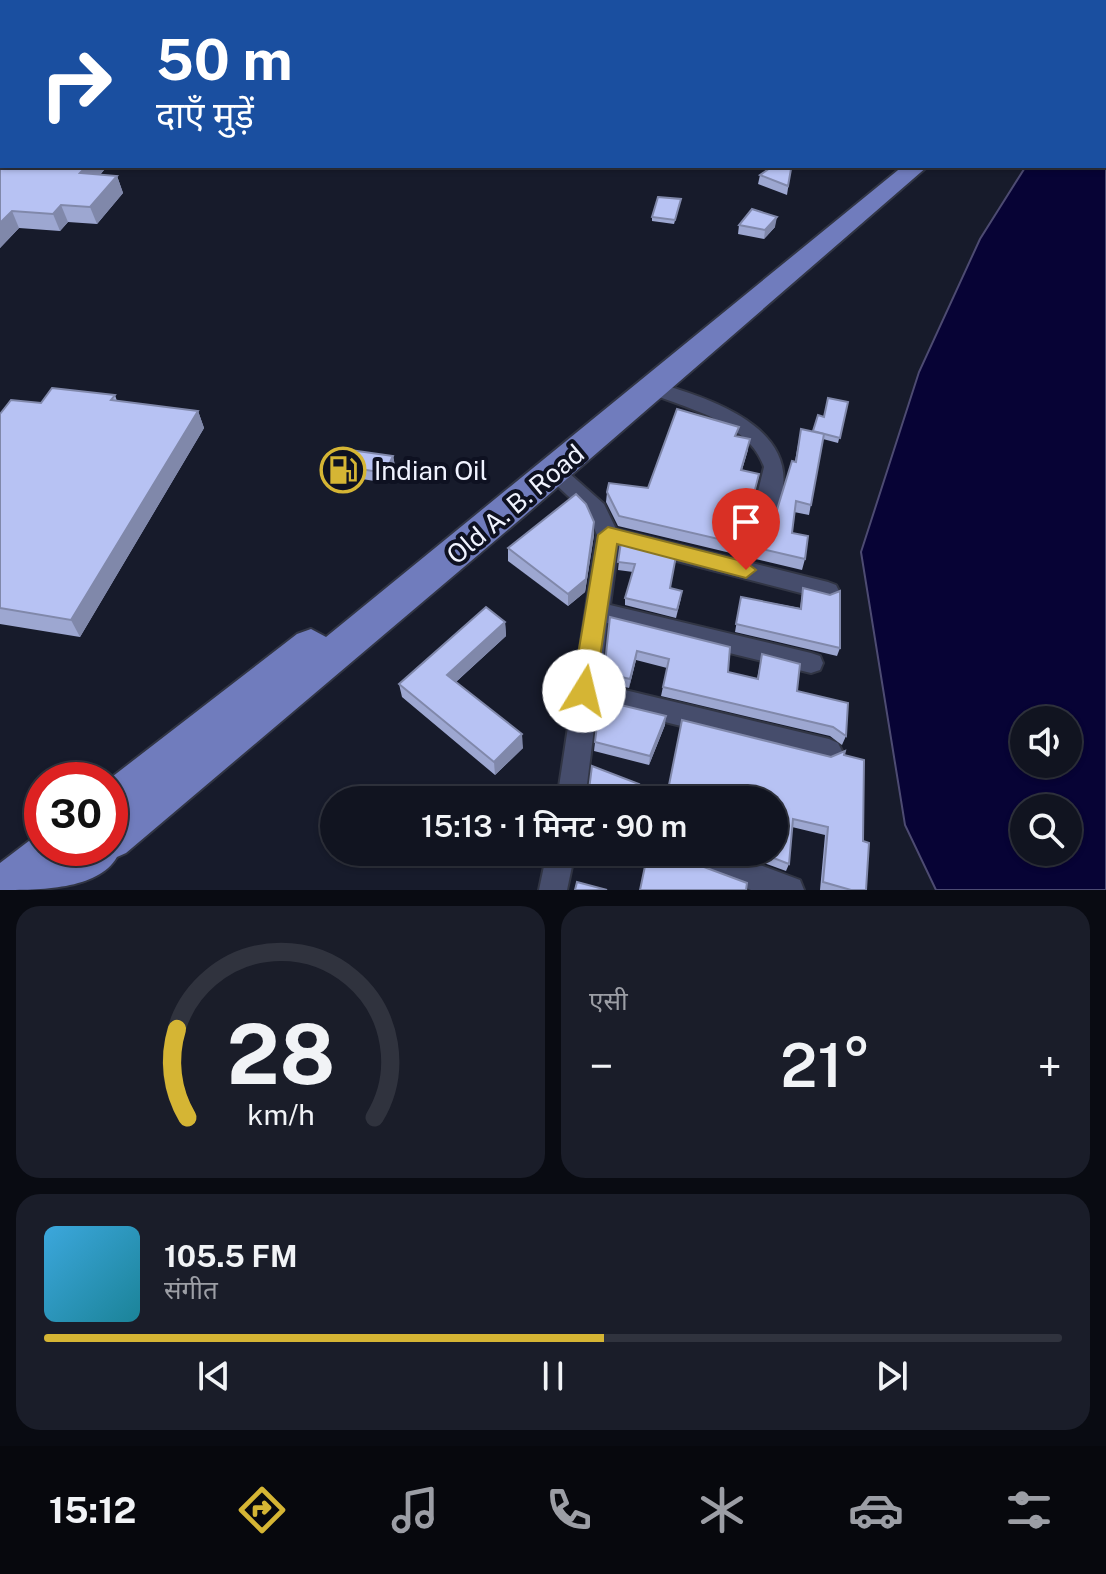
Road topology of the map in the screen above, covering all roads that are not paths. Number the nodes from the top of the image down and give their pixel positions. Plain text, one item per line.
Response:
1 (896, 168) edge
2 (915, 168) edge
3 (653, 388) junction
4 (554, 471) junction
5 (763, 516) edge
6 (608, 535) junction
7 (828, 591) edge
8 (596, 611) junction
9 (811, 663) dead end
10 (584, 691) junction
11 (829, 751) dead end
12 (573, 786) edge
13 (128, 791) edge
14 (128, 823) edge
15 (32, 866) edge
16 (76, 866) edge
17 (558, 866) edge
18 (725, 866) edge
19 (2, 890) edge
20 (46, 890) edge
21 (553, 890) edge
22 (790, 890) edge

1 - 13 main road, Old A. B. Road
2 - 3 main road, Old A. B. Road
3 - 4 main road, Old A. B. Road
3 - 5 street
4 - 6 street
4 - 14 main road, Old A. B. Road
6 - 7 street
6 - 8 street
8 - 9 street
8 - 10 street
10 - 11 street
10 - 12 street
15 - 19 main road
16 - 20 main road
17 - 21 street
18 - 22 street

